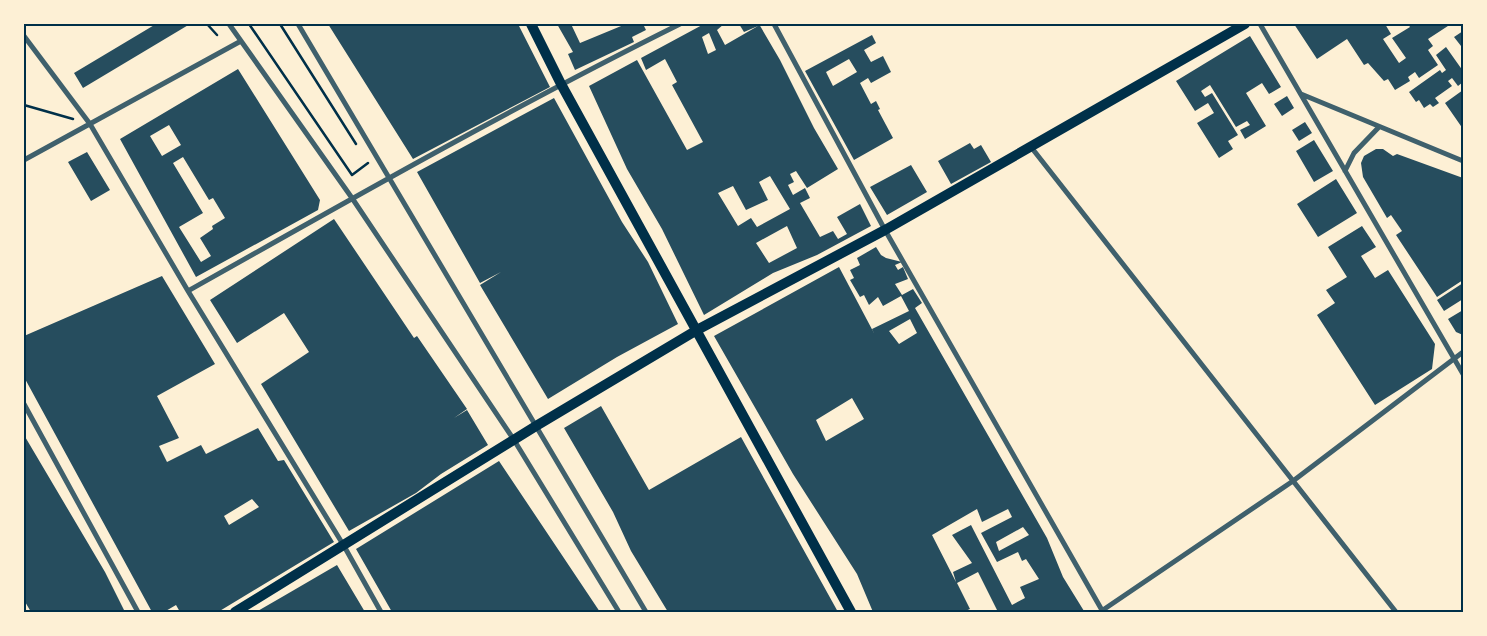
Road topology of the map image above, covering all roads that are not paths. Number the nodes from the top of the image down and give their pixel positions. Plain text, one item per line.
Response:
1 (229, 24) edge
2 (298, 24) edge
3 (531, 24) edge
4 (680, 24) edge
5 (774, 24) edge
6 (1245, 24) edge
7 (1260, 24) edge
8 (24, 36) edge
9 (241, 42) junction
10 (561, 84) junction
11 (1301, 94) junction
12 (90, 124) junction
13 (1379, 127) junction
14 (1031, 147) junction
15 (24, 160) edge
16 (1463, 161) edge
17 (1345, 171) junction
18 (390, 177) junction
19 (352, 198) junction
20 (885, 230) junction
21 (188, 291) junction
22 (697, 330) junction
23 (1463, 352) edge
24 (1453, 359) junction
25 (1463, 374) edge
26 (24, 404) edge
27 (536, 426) junction
28 (514, 440) junction
29 (1293, 481) junction
30 (344, 546) junction
31 (138, 612) edge
32 (235, 612) edge
33 (381, 612) edge
34 (620, 612) edge
35 (646, 612) edge
36 (851, 612) edge
37 (1102, 612) edge
38 (1396, 612) edge

1 - 9 street
2 - 18 street
3 - 10 main road
4 - 10 street
5 - 20 street
6 - 14 main road
7 - 11 street
8 - 12 street
9 - 12 street
9 - 19 street
10 - 18 street
10 - 22 main road
11 - 13 street
11 - 17 street
12 - 15 street
12 - 21 street
13 - 16 street
13 - 17 street
14 - 20 main road
14 - 29 street
17 - 24 street
18 - 19 street
18 - 27 street
19 - 21 street
19 - 28 street
20 - 22 main road
20 - 37 street
21 - 30 street
22 - 27 main road
22 - 36 main road
23 - 24 street
24 - 25 street
24 - 29 street
26 - 31 street
27 - 28 main road
27 - 35 street
28 - 30 main road
28 - 34 street
29 - 37 street
29 - 38 street
30 - 32 main road
30 - 33 street

